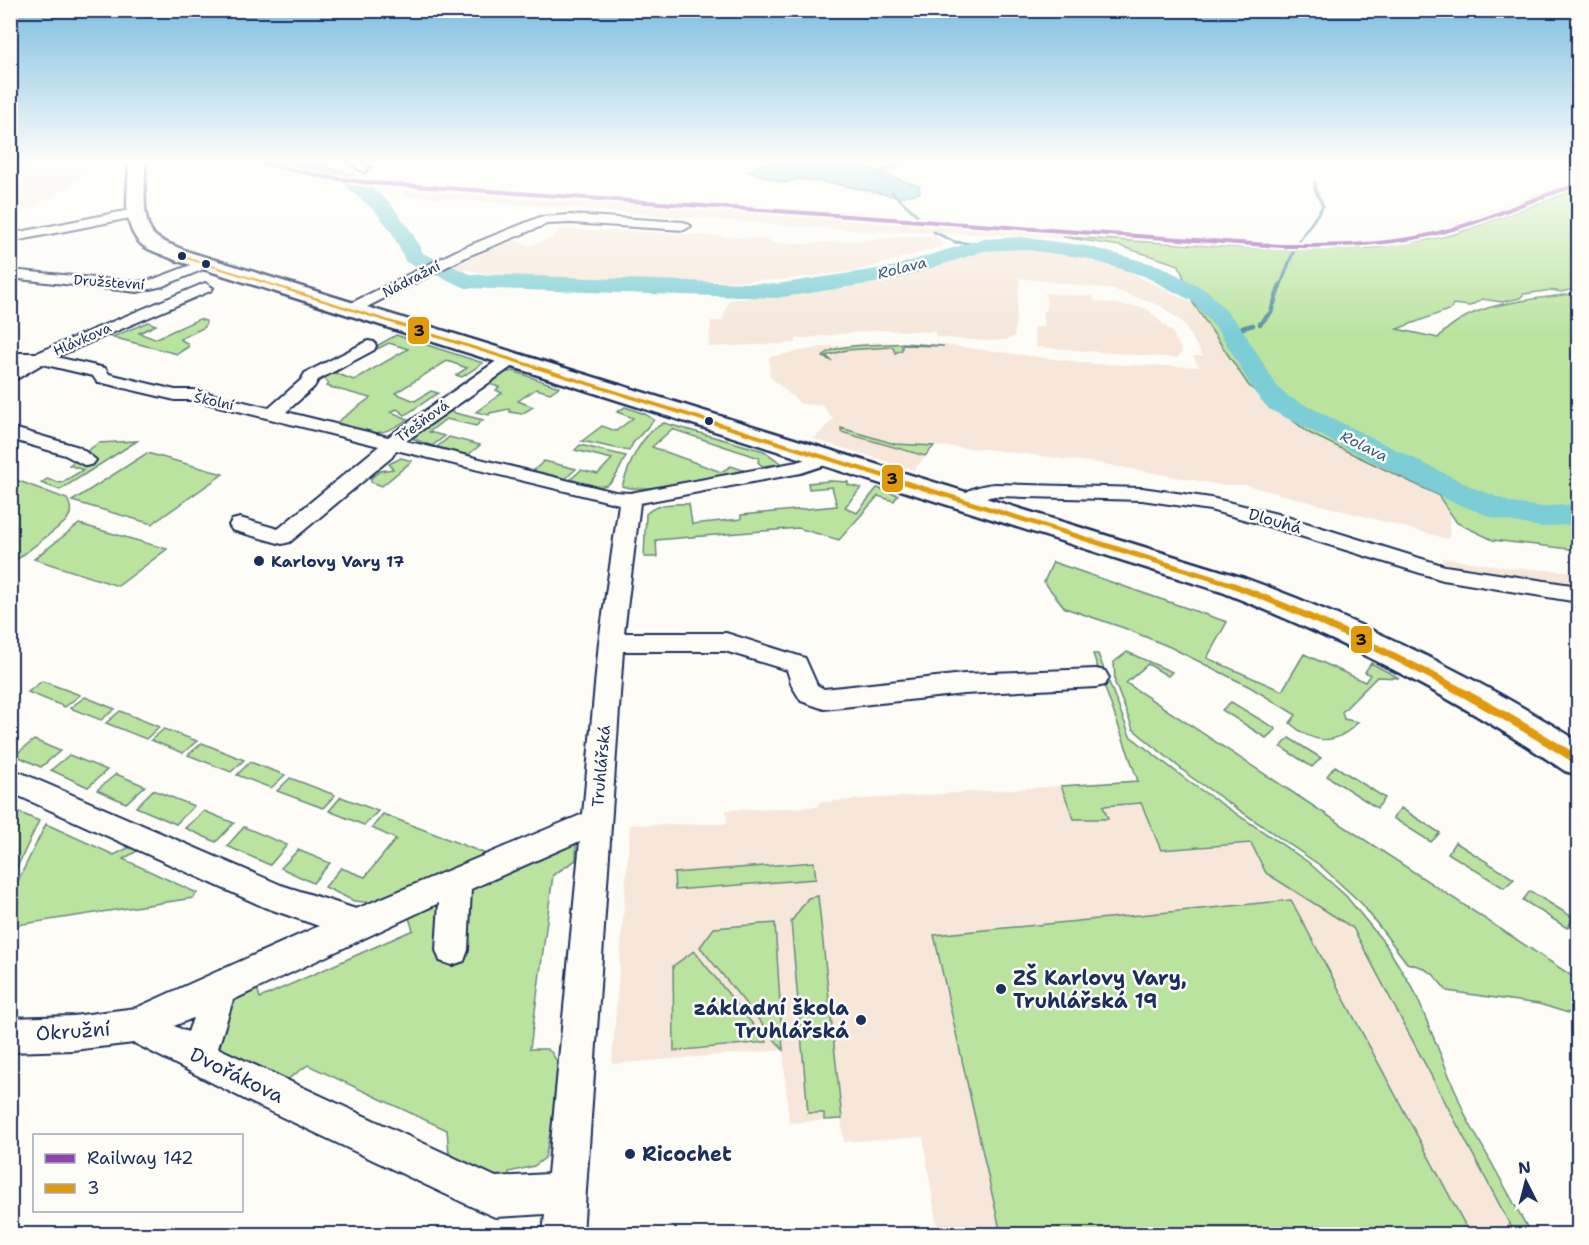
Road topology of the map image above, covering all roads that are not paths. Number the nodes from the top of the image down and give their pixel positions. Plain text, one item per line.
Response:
1 (98, 220) edge
2 (138, 220) edge
3 (551, 220) edge
4 (576, 220) edge
5 (684, 226) dead end
6 (37, 232) junction
7 (10, 233) edge
8 (10, 238) edge
9 (204, 264) junction
10 (10, 274) edge
11 (205, 288) dead end
12 (349, 310) junction
13 (368, 346) dead end
14 (10, 358) edge
15 (39, 358) junction
16 (511, 359) junction
17 (10, 378) edge
18 (273, 414) junction
19 (10, 433) edge
20 (391, 443) junction
21 (827, 458) junction
22 (86, 460) dead end
23 (630, 499) junction
24 (968, 501) junction
25 (240, 525) dead end
26 (1578, 594) edge
27 (611, 642) junction
28 (1096, 678) dead end
29 (1578, 760) edge
30 (10, 779) edge
31 (596, 821) junction
32 (456, 882) junction
33 (357, 924) junction
34 (452, 950) dead end
35 (219, 989) junction
36 (136, 1025) junction
37 (10, 1035) edge
38 (198, 1056) junction
39 (566, 1193) junction
40 (563, 1234) edge

1 - 6 street
2 - 9 main road
3 - 12 street, Nádražní
4 - 5 street, Nádražní
6 - 7 street
6 - 8 street
9 - 10 street, Družstevní
9 - 12 main road
11 - 15 street, Hlávkova
12 - 16 main road
13 - 18 street
14 - 15 street, Školní
15 - 17 street, Hlávkova
15 - 18 street, Školní
16 - 20 street, Třešňová
16 - 21 main road
18 - 20 street, Školní
19 - 22 street
20 - 23 street, Školní
20 - 25 street, Třešňová
21 - 23 street
21 - 24 main road
23 - 27 street, Truhlářská
24 - 26 street, Dlouhá
24 - 29 main road
27 - 28 street
27 - 31 street, Truhlářská
30 - 33 street
31 - 32 street
31 - 39 street, Truhlářská
32 - 33 street
32 - 34 street
33 - 35 street
35 - 36 street
35 - 38 street
36 - 37 street, Okružní
36 - 38 street, Dvořákova
38 - 39 street, Dvořákova
39 - 40 street, Truhlářská

